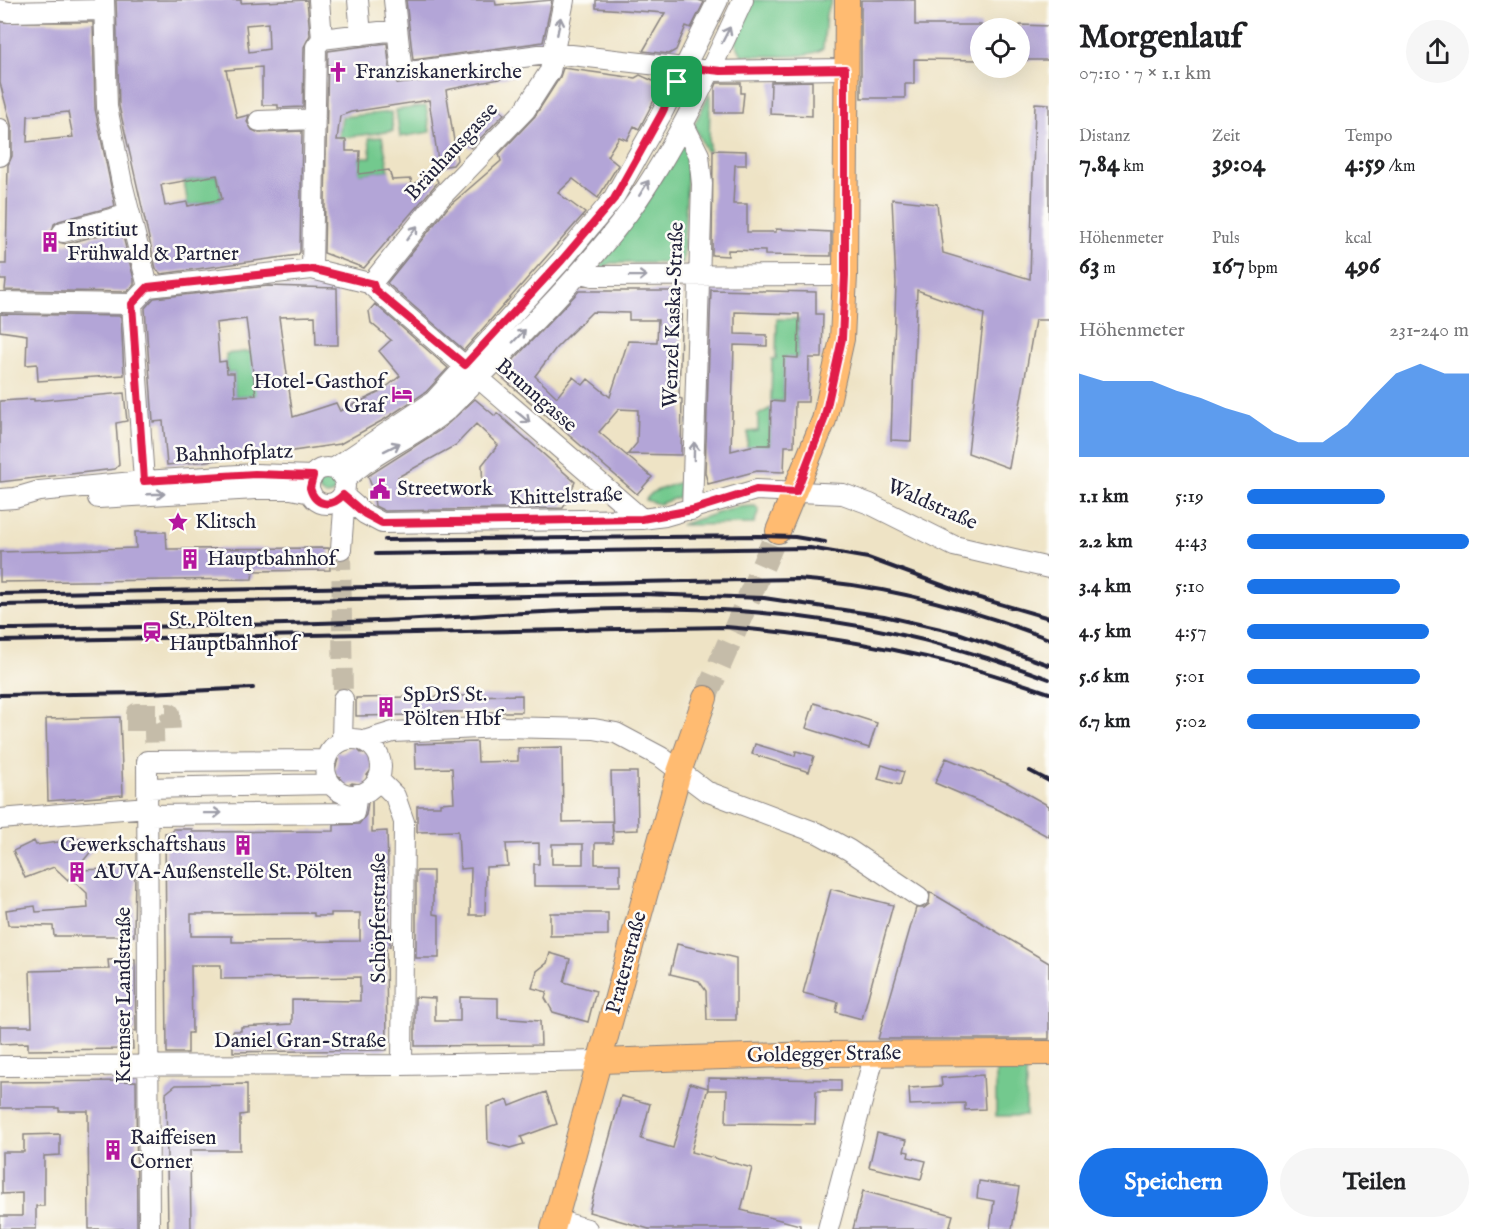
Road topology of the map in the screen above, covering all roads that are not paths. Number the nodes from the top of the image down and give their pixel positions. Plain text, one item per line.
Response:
1 (319, 0) edge
2 (358, 0) edge
3 (394, 0) edge
4 (564, 0) edge
5 (718, 0) edge
6 (743, 0) edge
7 (847, 0) edge
8 (103, 5) edge
9 (0, 10) edge
10 (397, 33) junction
11 (361, 34) junction
12 (319, 43) junction
13 (554, 53) junction
14 (684, 67) junction
15 (845, 69) junction
16 (710, 70) junction
17 (315, 119) junction
18 (259, 121) dead end
19 (684, 125) junction
20 (0, 129) edge
21 (0, 156) edge
22 (130, 214) junction
23 (63, 232) dead end
24 (312, 269) junction
25 (580, 273) junction
26 (698, 275) junction
27 (845, 275) junction
28 (374, 282) junction
29 (148, 287) junction
30 (0, 302) edge
31 (132, 304) junction
32 (471, 372) junction
33 (144, 481) junction
34 (330, 488) junction
35 (796, 492) junction
36 (7, 499) edge
37 (692, 510) junction
38 (642, 519) junction
39 (778, 531) tunnel mouth
40 (340, 540) tunnel mouth
41 (1049, 568) edge
42 (705, 698) tunnel mouth
43 (343, 699) tunnel mouth
44 (423, 730) junction
45 (342, 741) junction
46 (364, 741) junction
47 (380, 758) junction
48 (326, 760) junction
49 (679, 772) junction
50 (378, 779) junction
51 (330, 784) junction
52 (357, 795) junction
53 (148, 803) junction
54 (0, 819) edge
55 (919, 897) dead end
56 (875, 1053) junction
57 (1049, 1053) edge
58 (600, 1061) junction
59 (148, 1065) junction
60 (402, 1065) junction
61 (0, 1066) edge
62 (554, 1225) edge
63 (149, 1229) edge
64 (587, 1229) edge
65 (828, 1229) edge

1 - 12 street
2 - 11 street
3 - 10 street
13 -> 4 street, Bräuhausgasse
5 - 14 street
16 -> 6 street
7 - 15 main road
8 - 9 street
8 - 22 street
10 - 11 street
10 - 13 street
11 - 12 street
12 - 17 street
13 - 14 street
28 -> 13 street, Bräuhausgasse
14 - 16 street
14 - 32 street
15 - 16 street
15 - 27 main road
16 - 19 street
17 - 18 street
17 - 24 street
25 -> 19 street
19 - 26 street, Wenzel Kaska-Straße
20 - 21 street
22 - 23 street
22 - 29 street
24 - 28 street
24 - 29 street
25 -> 26 street
32 -> 25 street
26 - 27 street
37 -> 26 street, Wenzel Kaska-Straße
27 - 35 main road
28 - 32 street, Brunngasse
29 - 31 street
30 - 31 street
31 - 33 street
32 - 34 street
32 -> 38 street, Brunngasse
33 - 34 street, Bahnhofplatz
33 - 36 street, Bahnhofplatz
36 -> 34 street, Bahnhofplatz
34 - 38 street, Khittelstraße
34 - 40 street
35 - 37 street, Khittelstraße
35 - 39 main road
35 - 41 street, Waldstraße
37 - 38 street, Khittelstraße
42 - 49 main road, Praterstraße
43 - 45 street
44 - 46 street
44 - 47 street
44 - 49 street
45 - 46 street
45 - 48 street
46 - 47 street
47 - 50 street
48 - 51 street
48 - 53 street, Kremser Landstraße
49 - 55 street
49 - 58 main road, Praterstraße
50 - 52 street
50 - 60 street, Schöpferstraße
51 - 52 street
51 - 53 street
53 -> 52 street
53 - 54 street
53 - 59 street, Kremser Landstraße
56 - 57 main road, Goldegger Straße
56 - 58 main road, Goldegger Straße
56 - 65 street
58 - 60 street, Daniel Gran-Straße
58 - 62 main road, Praterstraße
59 - 60 street, Daniel Gran-Straße
59 - 61 street, Daniel Gran-Straße
59 - 63 street, Kremser Landstraße
62 - 64 street

